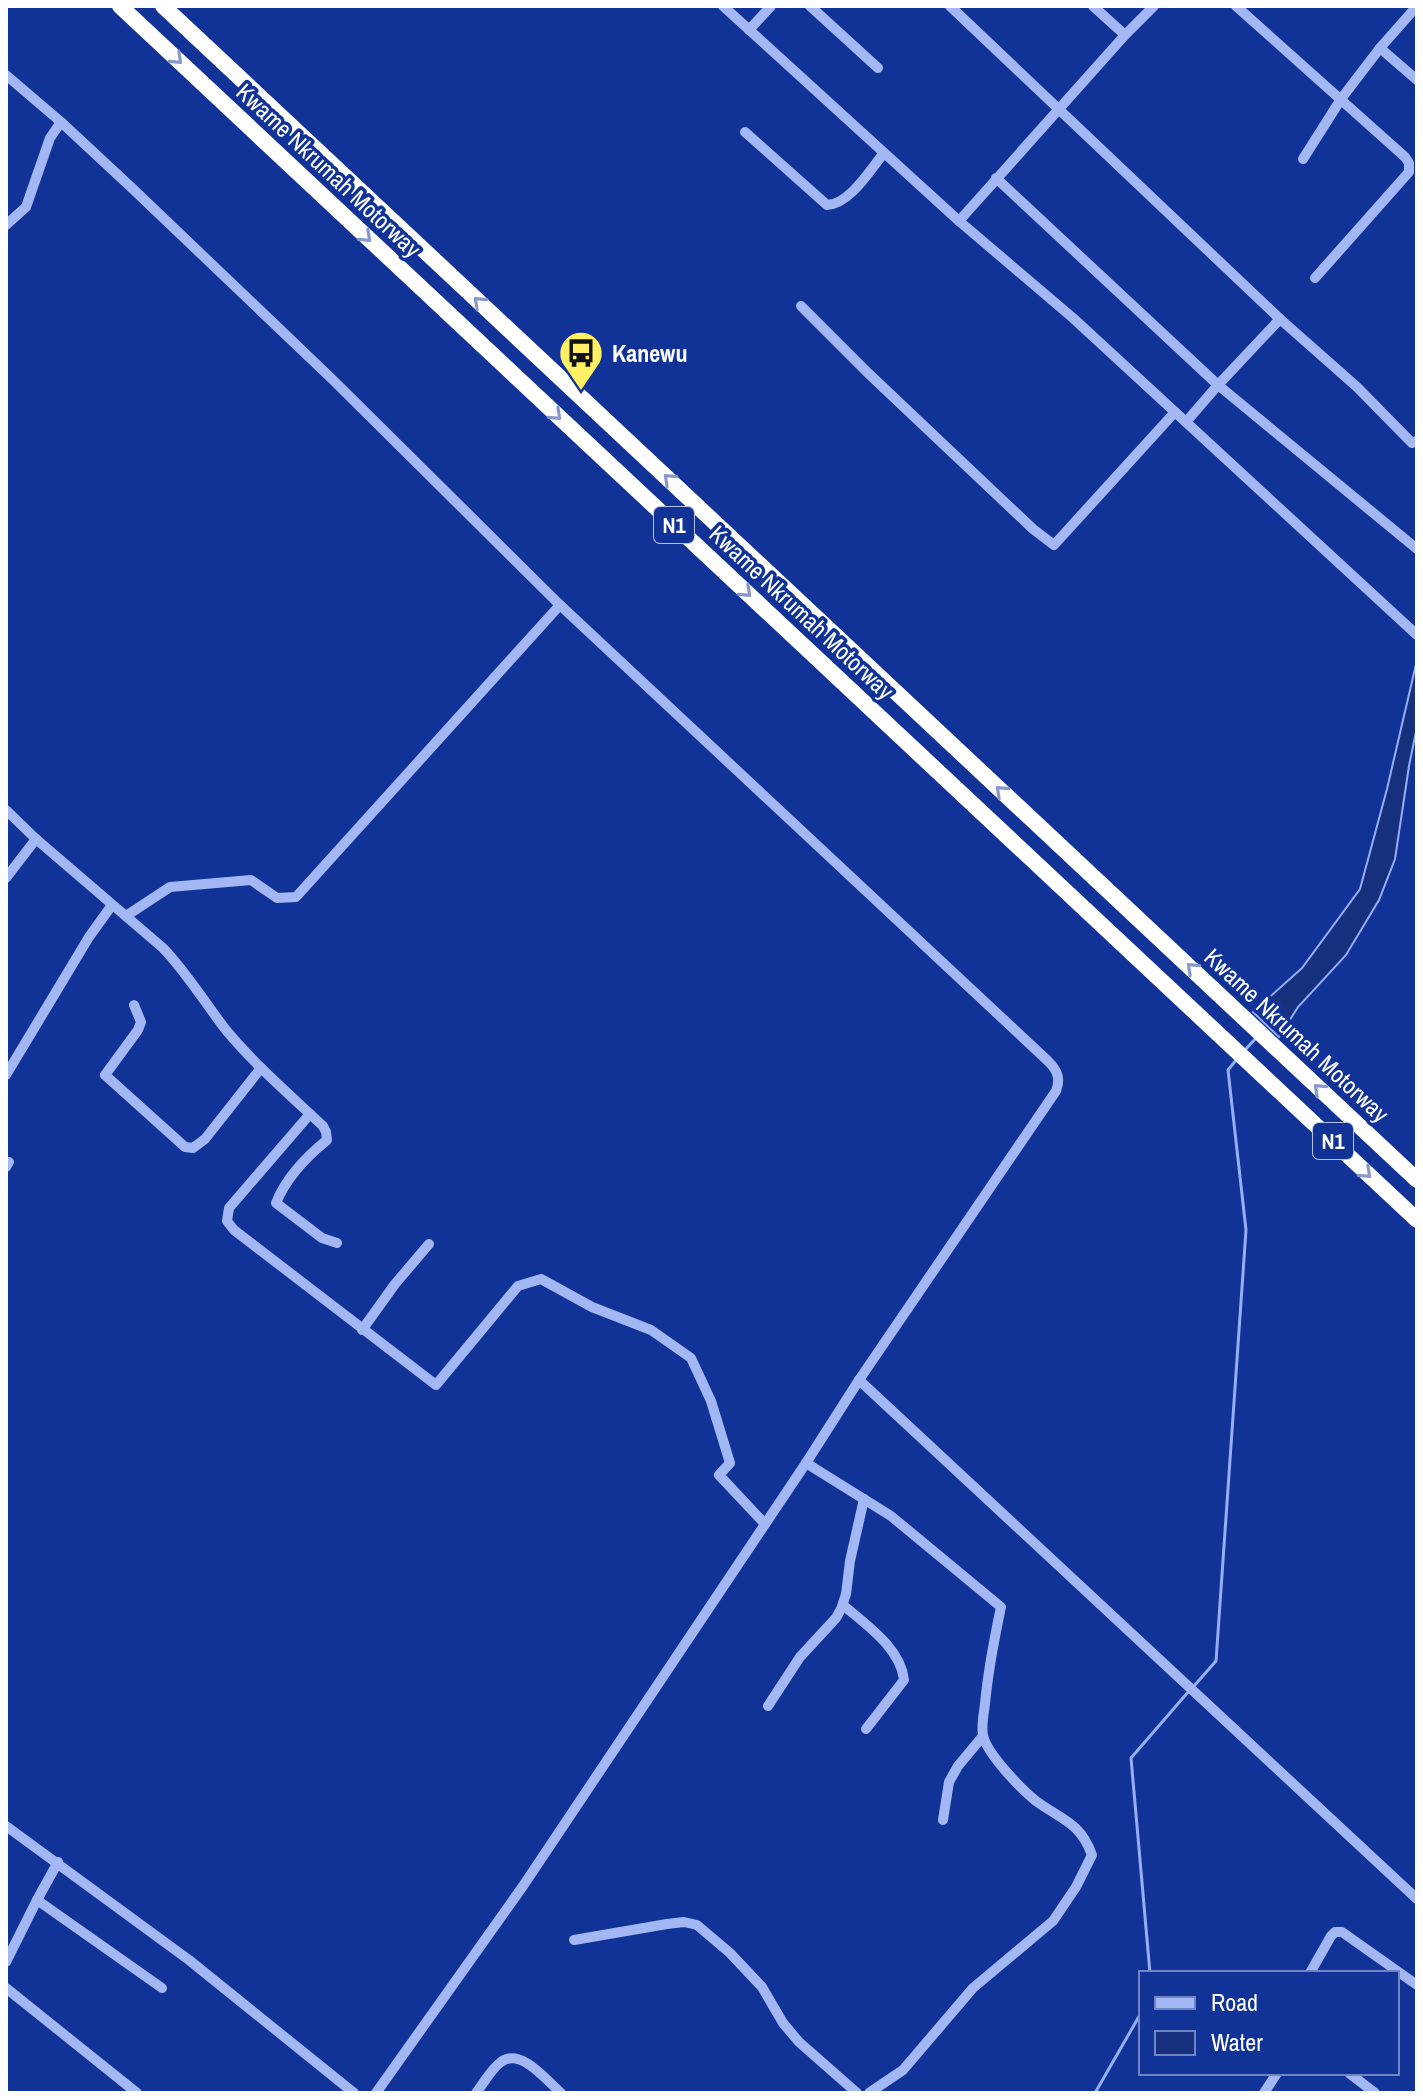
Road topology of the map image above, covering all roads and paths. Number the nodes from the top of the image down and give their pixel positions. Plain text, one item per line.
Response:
1 (120, 6) edge
2 (163, 6) edge
3 (723, 6) edge
4 (771, 6) edge
5 (810, 6) edge
6 (950, 6) edge
7 (1093, 6) edge
8 (1154, 6) edge
9 (1236, 6) edge
10 (1417, 6) edge
11 (749, 30) junction
12 (1125, 35) junction
13 (1380, 48) junction
14 (878, 68) dead end
15 (6, 75) edge
16 (1417, 80) edge
17 (1341, 99) junction
18 (1059, 109) junction
19 (61, 122) junction
20 (745, 132) dead end
21 (884, 153) junction
22 (1303, 159) dead end
23 (996, 178) junction
24 (959, 221) junction
25 (6, 225) edge
26 (1315, 278) dead end
27 (801, 306) dead end
28 (1280, 319) junction
29 (1218, 385) junction
30 (1175, 412) junction
31 (1186, 422) junction
32 (1417, 441) edge
33 (1417, 549) edge
34 (560, 605) junction
35 (1417, 635) edge
36 (6, 810) edge
37 (36, 839) junction
38 (6, 878) edge
39 (112, 905) junction
40 (126, 916) junction
41 (134, 1005) dead end
42 (261, 1068) junction
43 (6, 1075) edge
44 (310, 1114) junction
45 (1417, 1180) edge
46 (1417, 1220) edge
47 (337, 1243) dead end
48 (429, 1244) dead end
49 (362, 1330) junction
50 (859, 1380) junction
51 (806, 1463) junction
52 (864, 1499) junction
53 (765, 1524) junction
54 (843, 1605) junction
55 (768, 1706) dead end
56 (866, 1729) dead end
57 (983, 1736) junction
58 (943, 1820) dead end
59 (6, 1826) edge
60 (58, 1862) junction
61 (1417, 1899) edge
62 (37, 1900) junction
63 (574, 1940) dead end
64 (6, 1962) edge
65 (1311, 1971) edge
66 (1397, 1971) edge
67 (1399, 1972) edge
68 (1417, 1985) edge
69 (6, 1988) edge
70 (162, 1988) dead end
71 (1276, 2075) edge
72 (1352, 2075) edge
73 (137, 2093) edge
74 (354, 2093) edge
75 (376, 2093) edge
76 (476, 2093) edge
77 (561, 2093) edge
78 (857, 2093) edge
79 (869, 2093) edge
80 (1264, 2093) edge
81 (1375, 2093) edge

1 -> 46 highway, Kwame Nkrumah Motorway / N1
45 -> 2 highway, Kwame Nkrumah Motorway / N1
3 - 11 street
4 - 11 street
5 - 14 street
6 - 18 street
7 - 12 street
8 - 12 street
9 - 17 street
10 - 13 street
11 - 21 street
12 - 18 street
13 - 16 street
13 - 17 street
15 - 19 street
17 - 22 street
17 - 26 street
18 - 23 street
18 - 28 street
19 - 25 street
19 - 34 street
20 - 21 street
21 - 24 street
23 - 24 street
23 - 29 street
24 - 30 street
27 - 30 street
28 - 29 street
28 - 32 street
29 - 31 street
29 - 33 street
30 - 31 street
31 - 35 street
34 - 40 street
34 - 50 street
36 - 37 street
37 - 38 street
37 - 39 street
39 - 40 street
39 - 43 street
40 - 42 street
41 - 42 street
42 - 44 street
44 - 47 street
44 - 49 street
48 - 49 street
49 - 53 street
50 - 51 street
50 - 61 street
51 - 52 street
51 - 53 street
52 - 54 street
52 - 57 street
53 - 75 street
54 - 55 street
54 - 56 street
57 - 58 street
57 - 79 street
59 - 60 street
60 - 62 street
60 - 74 street
62 - 64 street
62 - 70 street
63 - 78 street
65 - 66 street
67 - 68 street
69 - 73 street
71 - 80 street
72 - 81 street
76 - 77 street

